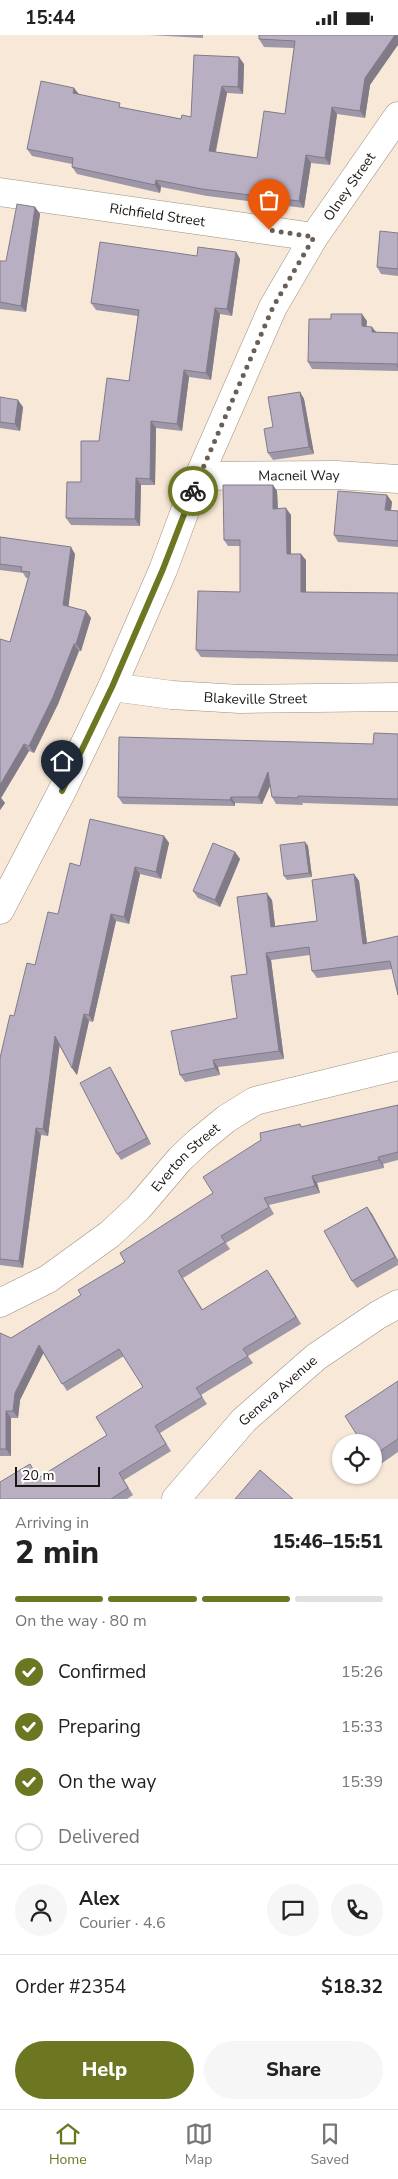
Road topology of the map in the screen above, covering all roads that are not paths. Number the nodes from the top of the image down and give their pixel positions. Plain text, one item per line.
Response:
1 (398, 115) edge
2 (0, 192) edge
3 (314, 237) junction
4 (200, 476) junction
5 (398, 479) edge
6 (112, 687) junction
7 (398, 697) edge
8 (0, 910) edge
9 (398, 1066) edge
10 (0, 1303) edge
11 (398, 1304) edge
12 (176, 1499) edge

1 - 3 street, Olney Street
2 - 3 street, Richfield Street
3 - 4 street, Olney Street
4 - 5 street, Macneil Way
4 - 6 street, Olney Street
6 - 7 street, Blakeville Street
6 - 8 street, Olney Street
9 - 10 street, Everton Street
11 - 12 street, Geneva Avenue

